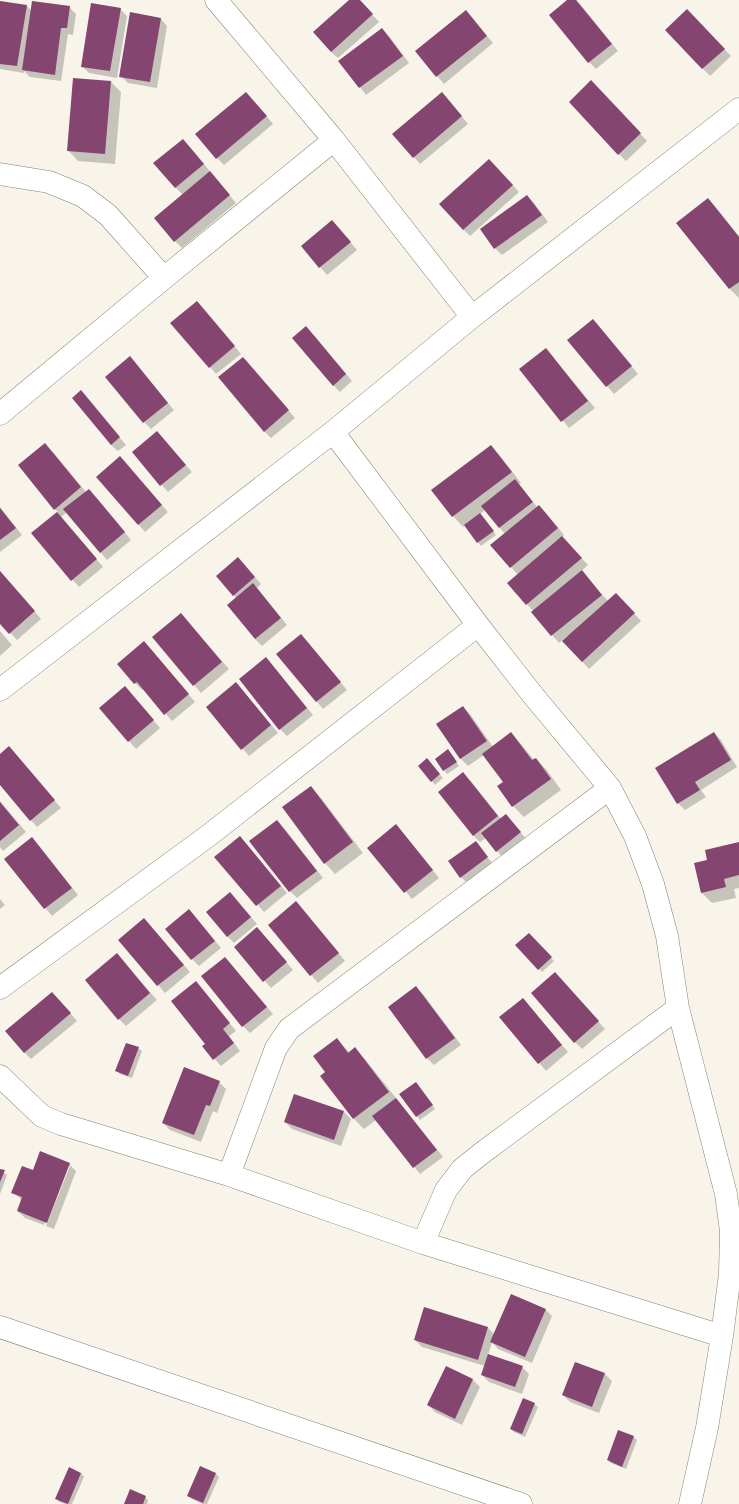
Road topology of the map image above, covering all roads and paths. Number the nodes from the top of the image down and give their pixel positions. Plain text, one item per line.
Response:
1 (216, 0) edge
2 (739, 109) edge
3 (334, 140) junction
4 (0, 174) edge
5 (164, 278) junction
6 (472, 317) junction
7 (0, 414) edge
8 (333, 432) junction
9 (478, 625) junction
10 (0, 690) edge
11 (610, 788) junction
12 (0, 988) edge
13 (678, 1008) junction
14 (0, 1076) edge
15 (228, 1175) junction
16 (423, 1243) junction
17 (0, 1327) edge
18 (722, 1336) junction
19 (521, 1504) edge
20 (690, 1504) edge

1 - 3 street
2 - 6 street
3 - 5 street
3 - 6 street
4 - 5 street
5 - 7 street
6 - 8 street
8 - 9 street
8 - 10 street
9 - 11 street
9 - 12 street
11 - 13 street
11 - 15 street
13 - 16 street
13 - 18 street
14 - 15 street
15 - 16 street
16 - 18 street
17 - 19 street
18 - 20 street

